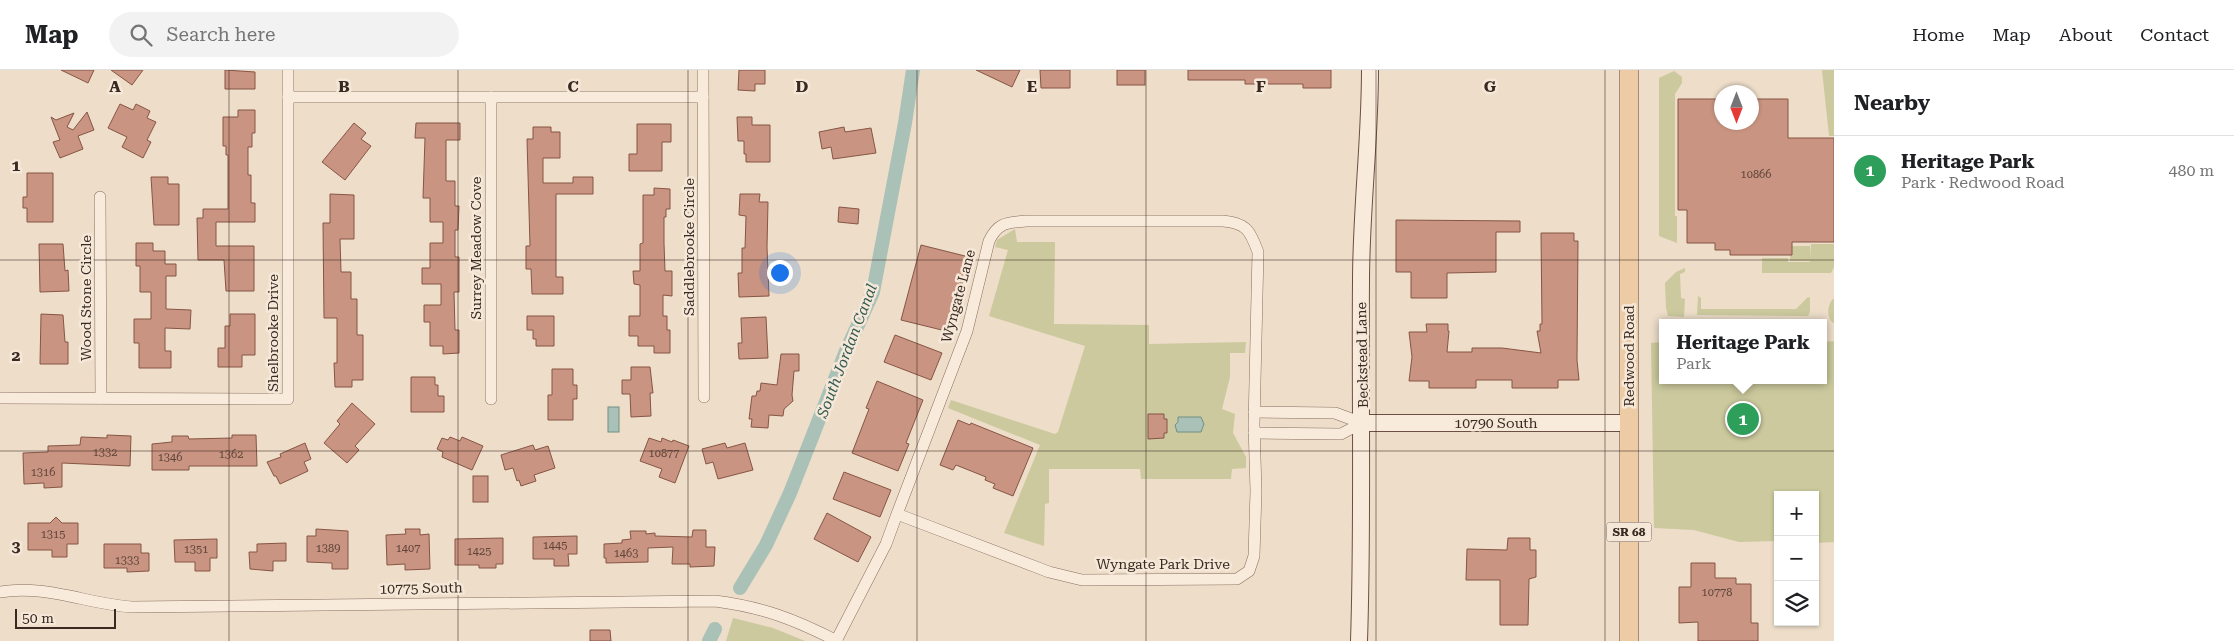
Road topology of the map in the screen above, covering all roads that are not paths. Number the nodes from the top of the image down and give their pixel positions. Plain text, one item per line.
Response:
1 (288, 70) edge
2 (703, 70) edge
3 (1370, 70) edge
4 (1629, 70) edge
5 (288, 97) junction
6 (491, 97) junction
7 (703, 97) junction
8 (100, 197) dead end
9 (1251, 234) joint
10 (704, 397) dead end
11 (0, 398) edge
12 (101, 398) junction
13 (491, 399) dead end
14 (1254, 412) junction
15 (1362, 423) junction
16 (1629, 423) junction
17 (1254, 433) junction
18 (897, 514) junction
19 (0, 592) edge
20 (836, 641) edge
21 (1359, 641) edge
22 (1629, 641) edge

1 - 5 street, Shelbrooke Drive
2 - 7 street, Saddlebrooke Circle
3 - 15 street, Beckstead Lane
4 - 16 main road, Redwood Road / SR 68
5 - 6 street
5 - 12 street, Shelbrooke Drive
6 - 7 street
6 - 13 street, Surrey Meadow Cove
7 - 10 street, Saddlebrooke Circle
8 - 12 street, Wood Stone Circle
9 - 14 street, Wyngate Park Drive
9 - 18 street, Wyngate Lane
11 - 12 street, Shelbrooke Drive
14 - 15 street, 10790 South
14 - 17 street, Wyngate Park Drive
15 - 16 street, 10790 South
15 - 17 street, 10790 South
15 - 21 street, Beckstead Lane
16 - 22 main road, Redwood Road / SR 68
17 - 18 street, Wyngate Park Drive
18 - 20 street, Wyngate Lane
19 - 20 street, 10775 South

